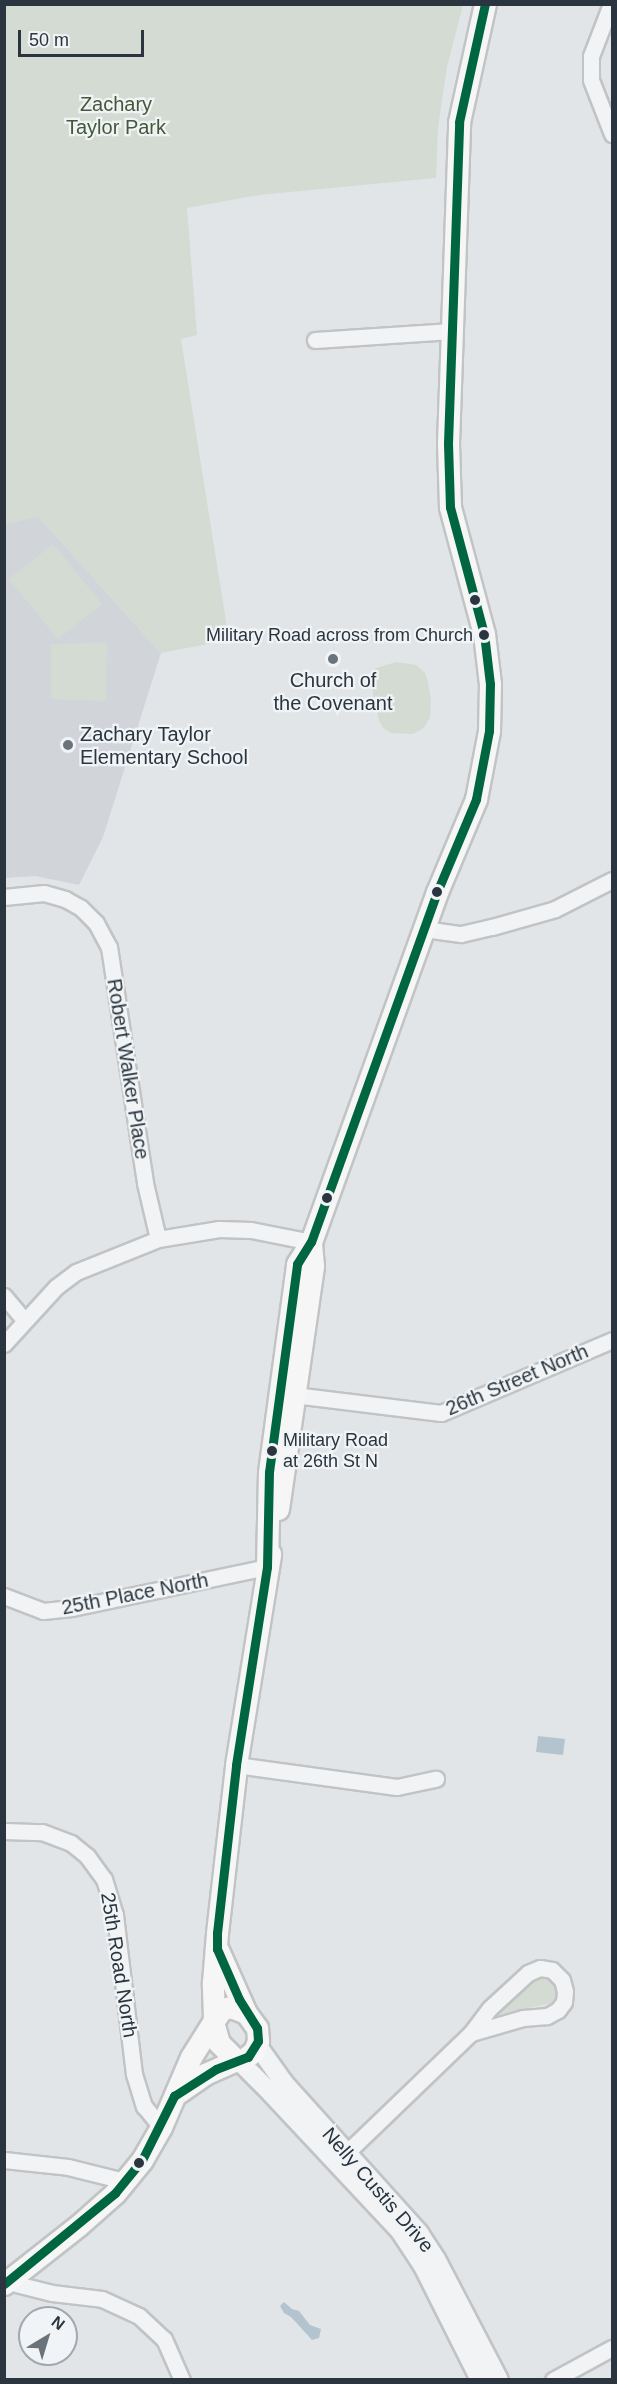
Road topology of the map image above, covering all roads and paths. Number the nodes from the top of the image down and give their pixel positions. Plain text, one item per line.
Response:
1 (485, 4) edge
2 (611, 4) edge
3 (612, 134) edge
4 (452, 331) junction
5 (315, 340) dead end
6 (612, 880) edge
7 (4, 897) edge
8 (424, 929) junction
9 (158, 1239) junction
10 (311, 1242) junction
11 (4, 1296) edge
12 (24, 1320) junction
13 (612, 1340) edge
14 (4, 1344) edge
15 (286, 1394) junction
16 (267, 1567) junction
17 (4, 1596) edge
18 (236, 1765) junction
19 (436, 1779) dead end
20 (4, 1831) edge
21 (217, 1949) junction
22 (246, 2013) junction
23 (214, 2020) junction
24 (471, 2033) junction
25 (257, 2045) junction
26 (237, 2060) junction
27 (174, 2096) junction
28 (161, 2127) junction
29 (342, 2157) junction
30 (4, 2160) edge
31 (124, 2181) junction
32 (430, 2262) junction
33 (6, 2283) edge
34 (612, 2348) edge
35 (182, 2379) edge
36 (480, 2379) edge
37 (499, 2379) edge
38 (553, 2379) edge

1 - 4 main road
2 - 3 street
4 - 5 street
4 - 8 main road
6 - 8 street
7 - 9 street, Robert Walker Place
8 - 10 main road
9 - 10 street
9 - 12 street
10 - 15 main road
11 - 12 street
12 - 14 street
13 - 15 street, 26th Street North
15 - 16 main road
16 - 17 street, 25th Place North
16 - 18 main road
18 - 19 street
18 - 21 main road
20 - 28 street, 25th Road North
21 - 22 main road
21 - 23 main road
22 - 23 main road
22 - 25 main road
23 - 26 main road
23 - 27 main road
24 - 24 street
24 - 29 street
25 - 26 main road
25 - 29 street, Nelly Custis Drive
26 - 27 main road
26 - 29 street, Nelly Custis Drive
27 - 28 main road
28 - 31 main road
29 - 32 street, Nelly Custis Drive
30 - 31 street
31 - 33 main road
32 - 36 street, Nelly Custis Drive
32 - 37 street, Nelly Custis Drive
33 - 35 street
34 - 38 street

